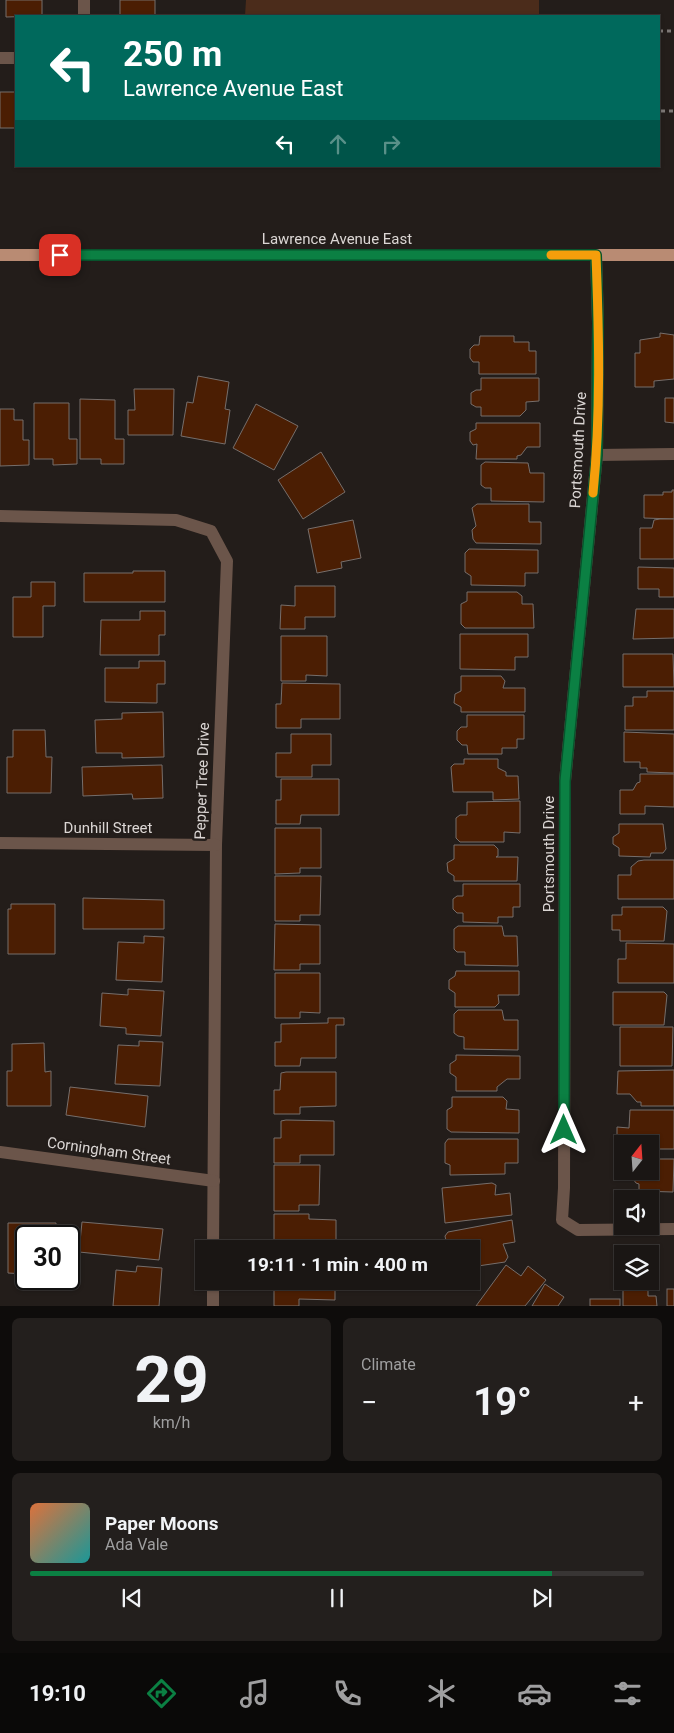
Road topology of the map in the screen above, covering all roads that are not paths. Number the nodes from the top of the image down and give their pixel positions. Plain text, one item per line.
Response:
1 (84, 0) edge
2 (84, 15) edge
3 (0, 58) edge
4 (15, 58) edge
5 (0, 254) edge
6 (596, 255) junction
7 (674, 256) edge
8 (674, 454) edge
9 (597, 455) junction
10 (0, 516) edge
11 (0, 843) edge
12 (216, 845) junction
13 (0, 1152) edge
14 (214, 1181) junction
15 (674, 1229) edge
16 (213, 1240) edge
17 (213, 1290) edge
18 (213, 1306) edge

1 - 2 street
3 - 4 street
5 - 6 main road, Lawrence Avenue East
6 - 7 main road, Lawrence Avenue East
6 - 9 street, Portsmouth Drive
8 - 9 street
9 - 15 street, Portsmouth Drive
10 - 12 street, Pepper Tree Drive
11 - 12 street, Dunhill Street
12 - 14 street, Pepper Tree Drive
13 - 14 street, Corningham Street
14 - 16 street, Pepper Tree Drive
17 - 18 street

